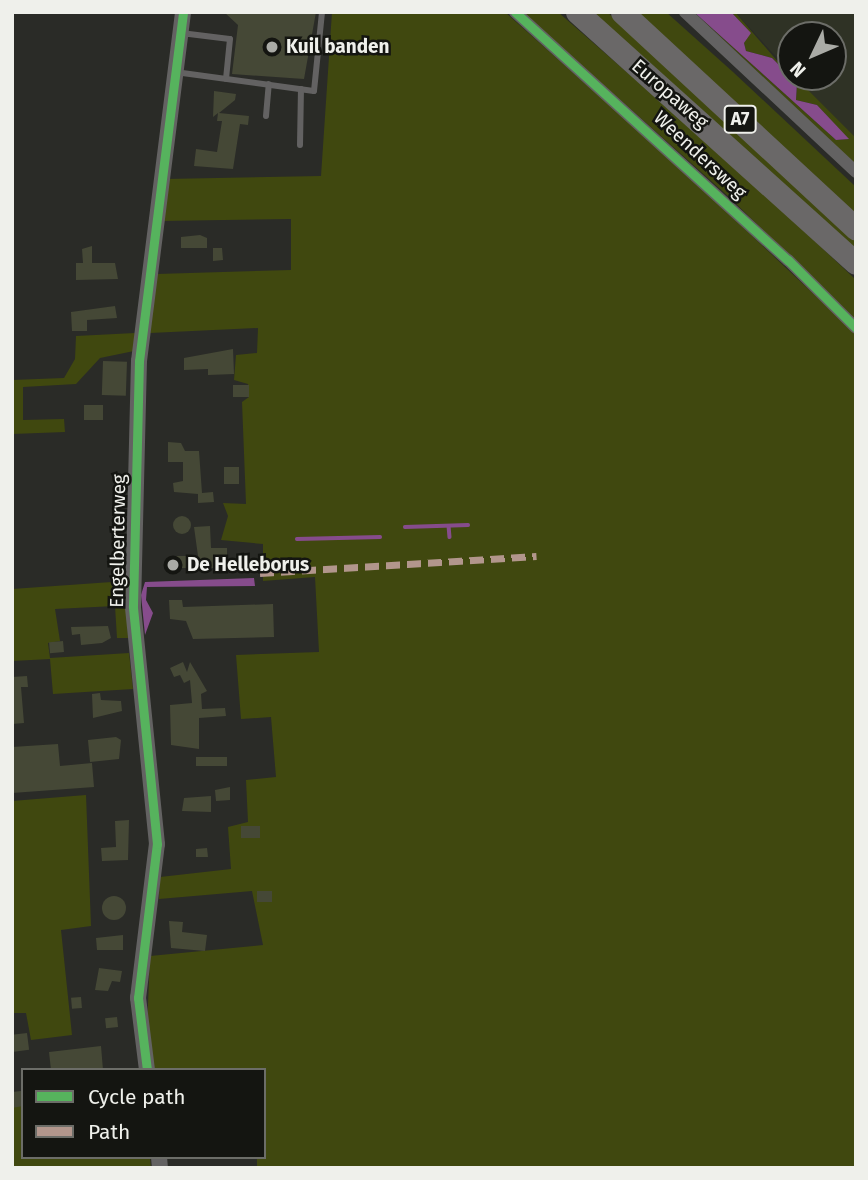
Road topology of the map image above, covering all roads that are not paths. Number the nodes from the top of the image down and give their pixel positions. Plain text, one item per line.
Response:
1 (183, 12) edge
2 (322, 12) edge
3 (515, 12) edge
4 (577, 12) edge
5 (622, 12) edge
6 (685, 12) edge
7 (180, 33) junction
8 (175, 72) junction
9 (226, 79) junction
10 (269, 84) junction
11 (301, 89) junction
12 (266, 116) dead end
13 (300, 145) dead end
14 (856, 172) edge
15 (856, 229) edge
16 (856, 263) edge
17 (856, 328) edge
18 (148, 1068) edge

1 - 7 street, Engelberterweg
2 - 11 lane
3 - 17 street, Weendersweg
4 - 16 highway, Europaweg / A7
5 - 15 highway, Europaweg / A7
6 - 14 street
7 - 8 street, Engelberterweg
7 - 9 lane
8 - 9 lane
8 - 18 street, Engelberterweg
9 - 10 lane
10 - 11 lane
10 - 12 lane
11 - 13 lane

